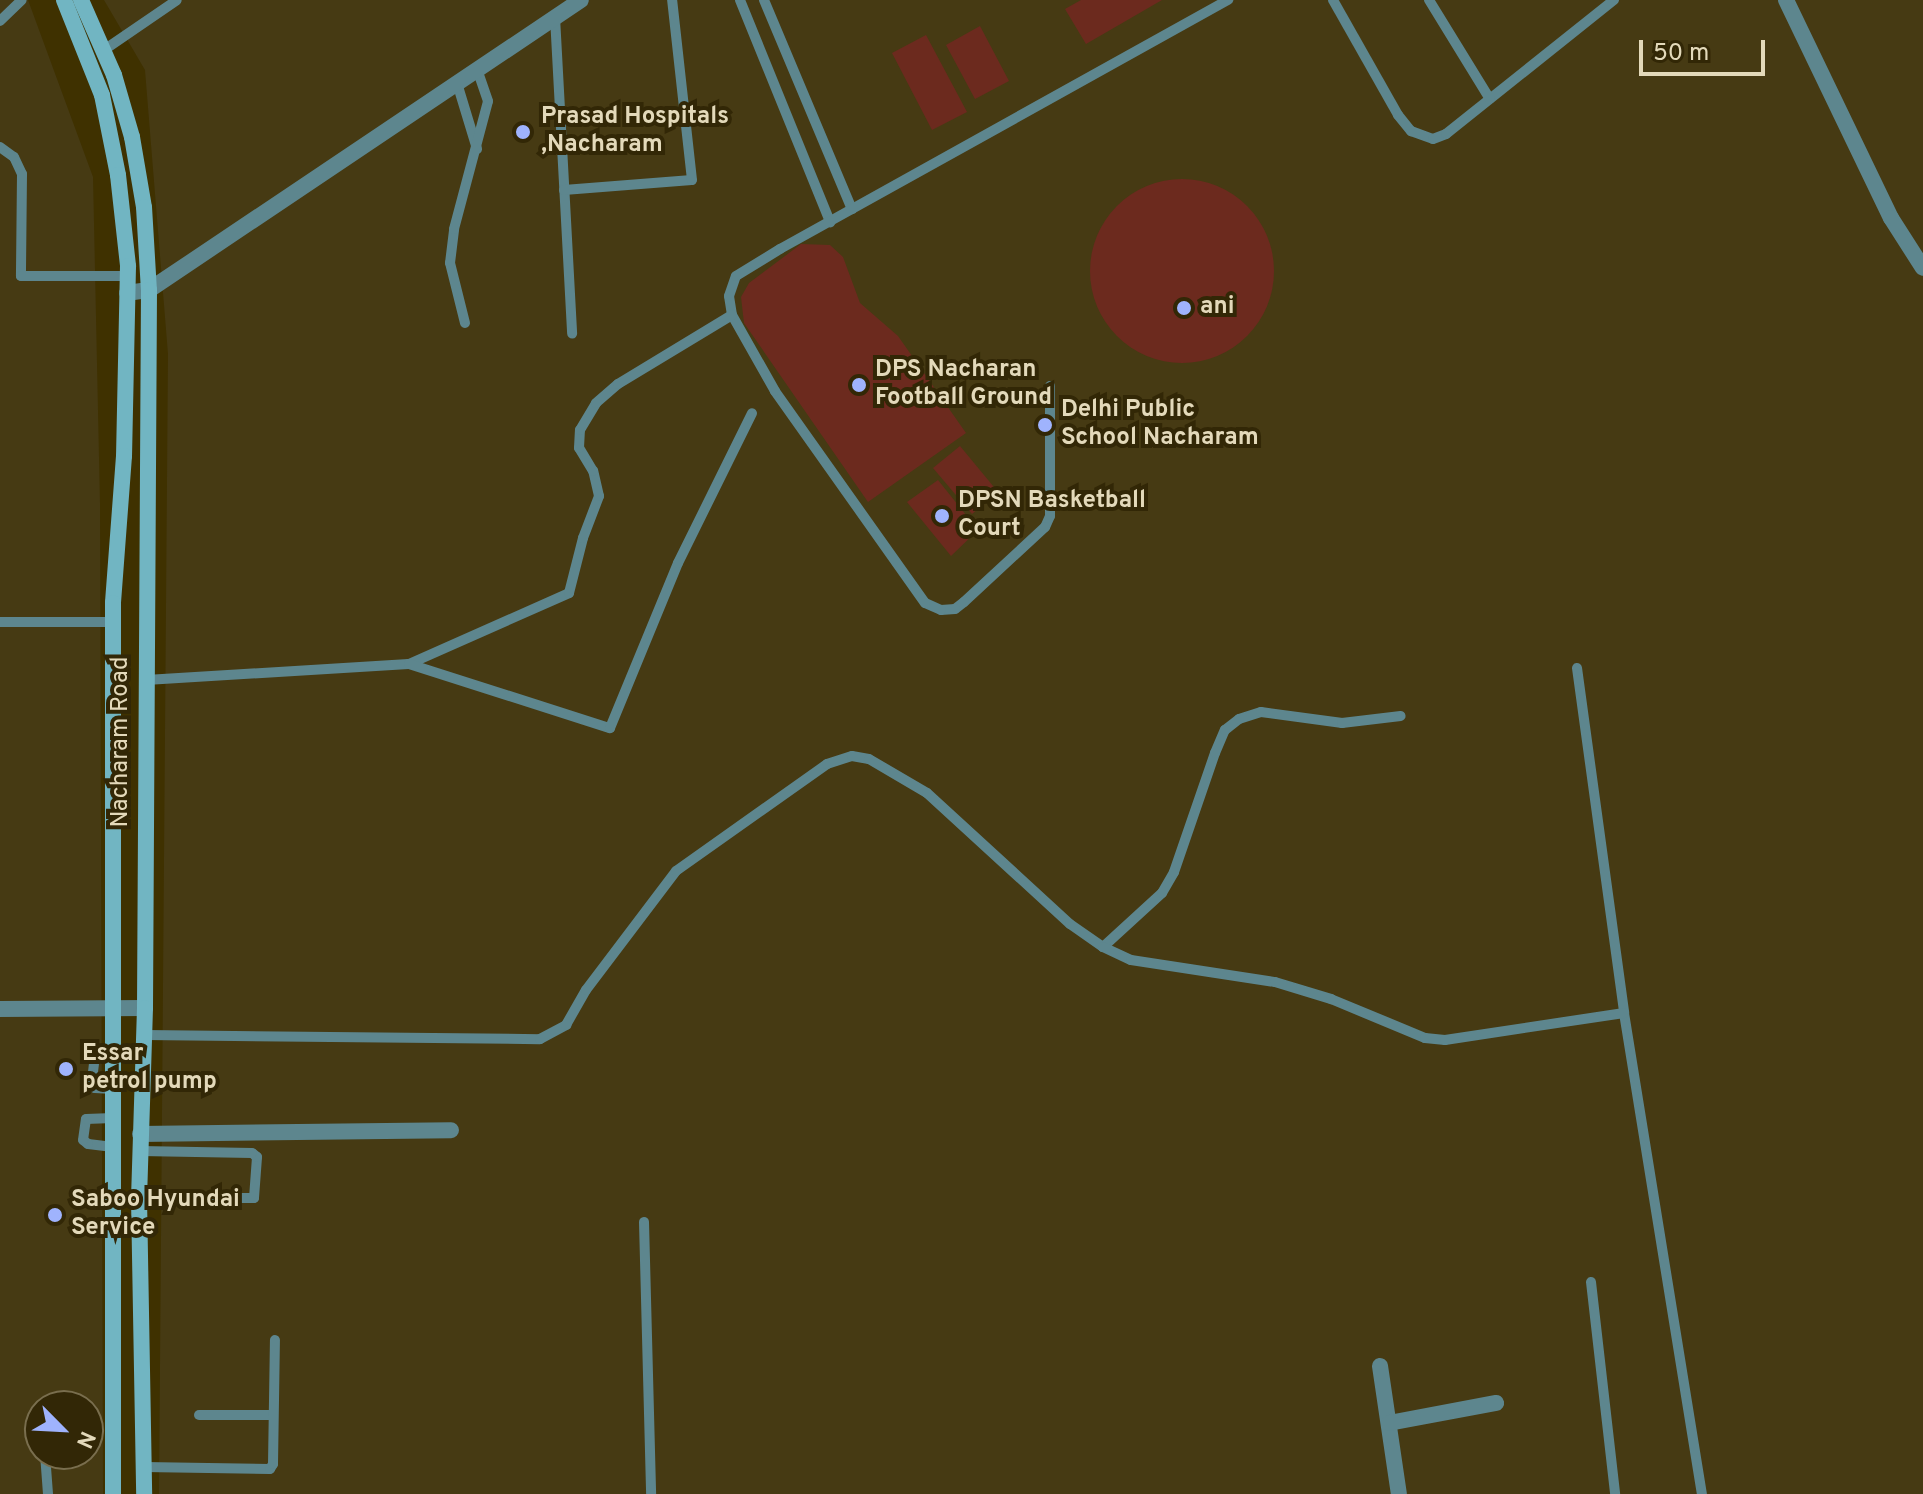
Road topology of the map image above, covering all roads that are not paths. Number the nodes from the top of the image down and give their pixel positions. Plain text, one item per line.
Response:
1 (22, 0) edge
2 (64, 0) edge
3 (81, 0) edge
4 (177, 0) edge
5 (581, 0) edge
6 (672, 0) edge
7 (740, 0) edge
8 (764, 0) edge
9 (1228, 0) edge
10 (1333, 0) edge
11 (1429, 0) edge
12 (1614, 0) edge
13 (1786, 0) edge
14 (555, 17) junction
15 (0, 21) edge
16 (104, 50) junction
17 (477, 69) junction
18 (457, 83) junction
19 (1490, 99) junction
20 (0, 147) edge
21 (478, 151) junction
22 (564, 190) junction
23 (852, 209) junction
24 (830, 222) junction
25 (1923, 268) edge
26 (128, 284) junction
27 (149, 290) junction
28 (732, 315) junction
29 (465, 323) dead end
30 (572, 334) dead end
31 (1050, 386) dead end
32 (752, 413) dead end
33 (0, 622) edge
34 (114, 622) junction
35 (409, 664) junction
36 (1577, 668) dead end
37 (146, 680) junction
38 (1401, 716) dead end
39 (1103, 947) junction
40 (114, 1007) junction
41 (145, 1008) junction
42 (0, 1009) edge
43 (1624, 1013) junction
44 (145, 1035) junction
45 (113, 1118) junction
46 (451, 1130) dead end
47 (140, 1142) junction
48 (113, 1147) junction
49 (139, 1198) junction
50 (644, 1222) dead end
51 (1591, 1282) dead end
52 (275, 1340) dead end
53 (1380, 1366) dead end
54 (1496, 1403) dead end
55 (199, 1415) dead end
56 (273, 1415) junction
57 (1389, 1423) junction
58 (144, 1467) junction
59 (46, 1470) edge
60 (48, 1494) edge
61 (113, 1494) edge
62 (144, 1494) edge
63 (651, 1494) edge
64 (1399, 1494) edge
65 (1615, 1494) edge
66 (1702, 1494) edge

1 - 15 lane
2 - 26 main road, Nacharam Road
3 - 16 main road, Nacharam Road
4 - 16 lane
5 - 14 street
6 - 22 lane
7 - 24 lane
8 - 23 lane
9 - 23 lane
10 - 19 lane
11 - 19 lane
12 - 19 lane
13 - 25 street
14 - 17 street
14 - 22 lane
16 - 27 main road, Nacharam Road
17 - 18 street
17 - 21 lane
18 - 21 lane
18 - 27 street
20 - 26 lane
21 - 29 lane
22 - 30 lane
23 - 24 lane
24 - 28 lane
26 - 27 street
26 - 34 main road, Nacharam Road
27 - 37 main road, Nacharam Road
28 - 31 lane
28 - 35 lane
32 - 35 lane
33 - 34 lane
34 - 40 main road, Nacharam Road
35 - 37 lane
36 - 43 lane
37 - 41 main road, Nacharam Road
38 - 39 lane
39 - 43 lane
39 - 44 lane
40 - 41 street
40 - 42 street
40 - 45 main road, Nacharam Road
41 - 44 main road, Nacharam Road
43 - 66 lane
44 - 47 main road, Nacharam Road
45 - 48 main road, Nacharam Road
45 - 48 lane
46 - 47 street
47 - 49 main road, Nacharam Road
47 - 49 lane
48 - 61 main road, Nacharam Road
49 - 58 main road, Nacharam Road
50 - 63 lane
51 - 65 lane
52 - 56 lane
53 - 57 street
54 - 57 street
55 - 56 lane
56 - 58 lane
57 - 64 street
58 - 62 main road, Nacharam Road
59 - 60 lane

